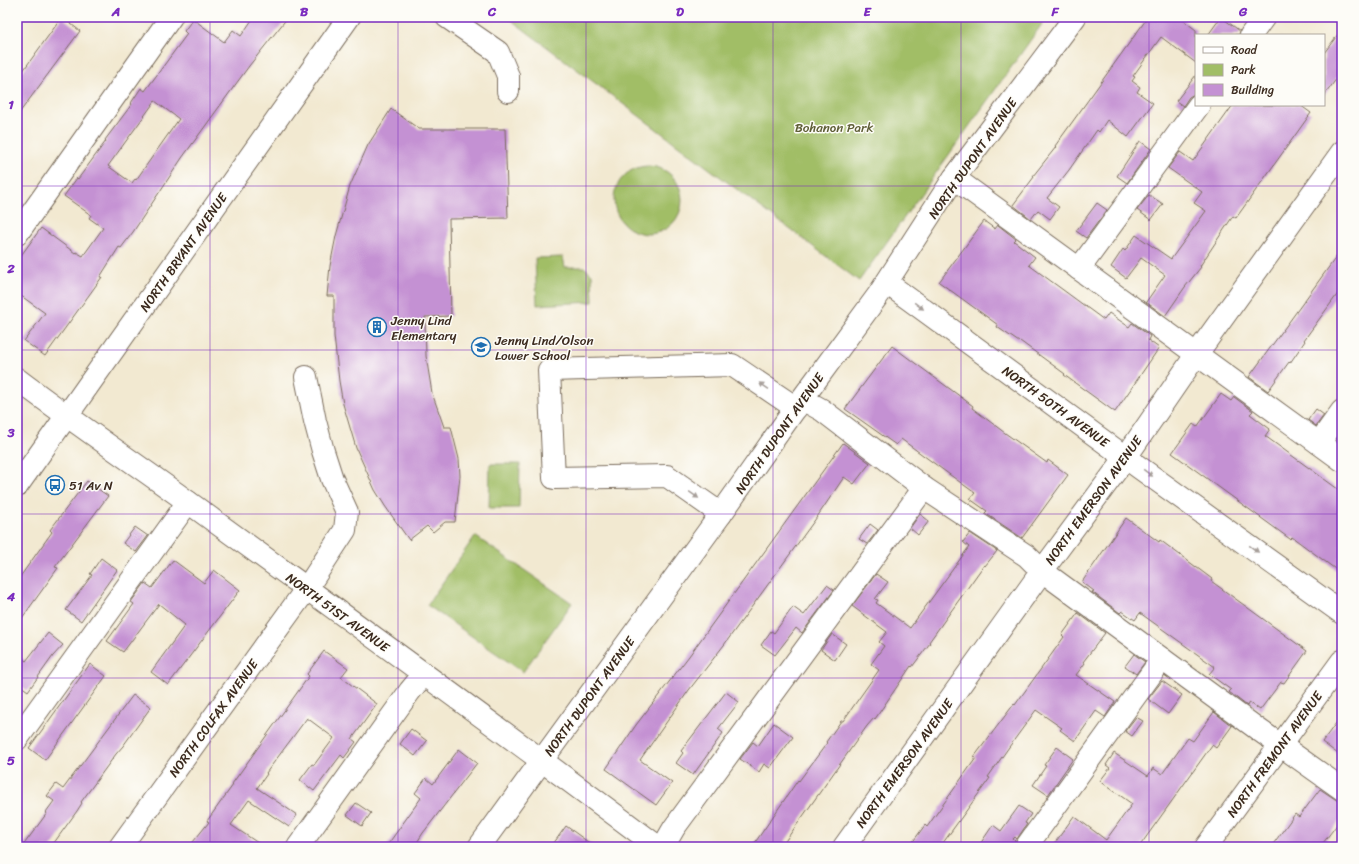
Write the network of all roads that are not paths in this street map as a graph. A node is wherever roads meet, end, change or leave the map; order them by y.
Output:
1 (171, 17) edge
2 (349, 17) edge
3 (447, 17) edge
4 (1075, 17) edge
5 (1264, 17) edge
6 (1252, 34) edge
7 (508, 91) dead end
8 (1198, 106) edge
9 (1342, 152) edge
10 (954, 178) junction
11 (17, 234) edge
12 (1079, 269) junction
13 (887, 283) junction
14 (1196, 355) junction
15 (306, 376) dead end
16 (17, 379) edge
17 (799, 404) junction
18 (1342, 411) edge
19 (67, 416) junction
20 (1319, 443) junction
21 (1126, 457) junction
22 (1342, 460) edge
23 (17, 486) edge
24 (924, 488) junction
25 (188, 502) junction
26 (721, 514) junction
27 (1042, 571) junction
28 (307, 588) junction
29 (1342, 613) edge
30 (1162, 659) junction
31 (1342, 661) edge
32 (424, 674) junction
33 (17, 739) edge
34 (1280, 745) junction
35 (542, 760) junction
36 (1342, 789) edge
37 (120, 847) edge
38 (298, 847) edge
39 (479, 847) edge
40 (658, 847) edge
41 (663, 847) edge
42 (844, 847) edge
43 (1026, 847) edge
44 (1206, 847) edge

1 - 11 street
2 - 19 street, NORTH BRYANT AVENUE
3 - 7 street
4 - 10 street, NORTH DUPONT AVENUE
5 - 6 street
8 - 12 street
9 - 14 street, NORTH EMERSON AVENUE
10 - 12 street
10 - 13 street, NORTH DUPONT AVENUE
12 - 14 street
13 - 17 street, NORTH DUPONT AVENUE
13 -> 21 street, NORTH 50TH AVENUE
14 - 20 street
14 - 21 street, NORTH EMERSON AVENUE
15 - 28 street, NORTH COLFAX AVENUE
16 - 19 street, NORTH 51ST AVENUE
17 - 24 street
17 - 26 street, NORTH DUPONT AVENUE
17 -> 26 street
18 - 20 street
19 - 23 street, NORTH BRYANT AVENUE
19 - 25 street, NORTH 51ST AVENUE
20 - 22 street
21 - 27 street, NORTH EMERSON AVENUE
21 -> 29 street, NORTH 50TH AVENUE
24 - 27 street
24 - 41 street
25 - 28 street, NORTH 51ST AVENUE
25 - 33 street
26 - 35 street, NORTH DUPONT AVENUE
27 - 30 street
27 - 42 street, NORTH EMERSON AVENUE
28 - 32 street, NORTH 51ST AVENUE
28 - 37 street, NORTH COLFAX AVENUE
30 - 34 street
30 - 43 street
31 - 34 street, NORTH FREMONT AVENUE
32 - 35 street, NORTH 51ST AVENUE
32 - 38 street
34 - 36 street
34 - 44 street, NORTH FREMONT AVENUE
35 - 39 street, NORTH DUPONT AVENUE
35 - 40 street, NORTH 51ST AVENUE

